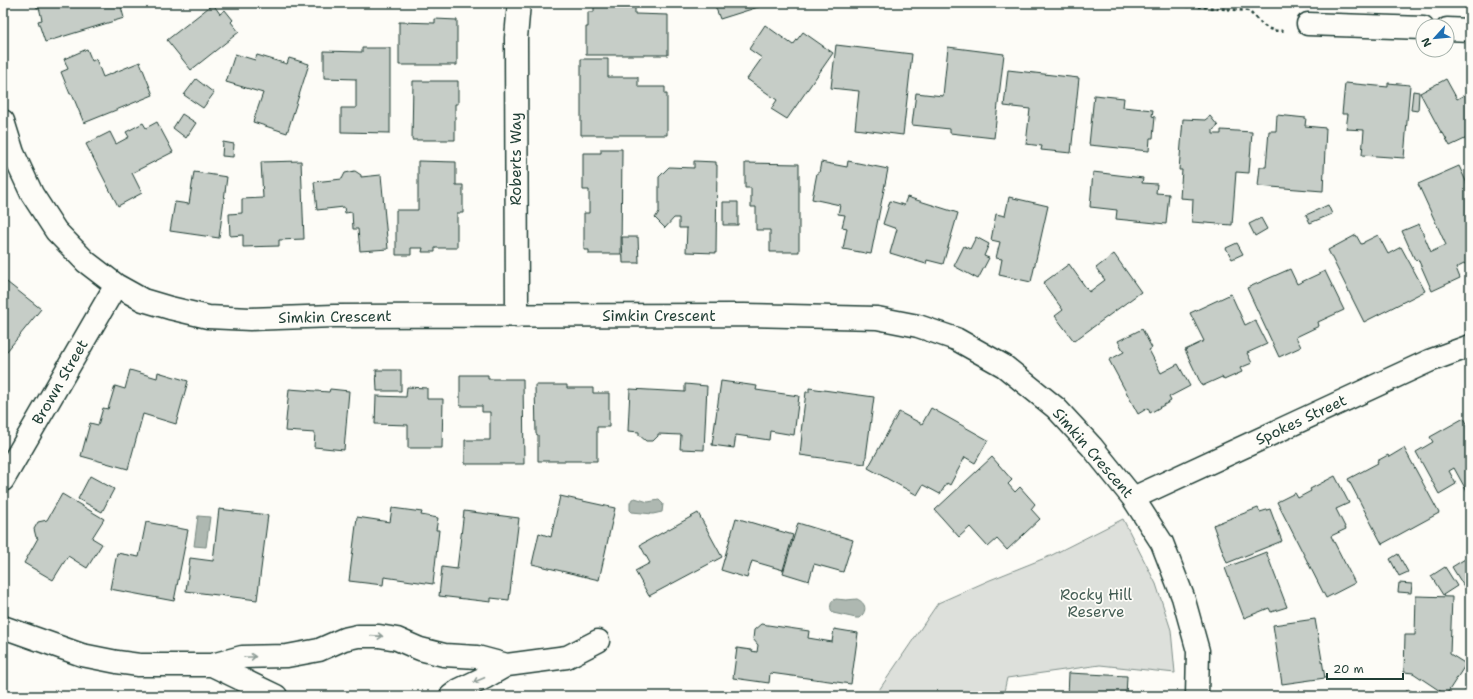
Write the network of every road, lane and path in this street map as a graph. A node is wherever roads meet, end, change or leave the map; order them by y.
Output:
1 (519, 3) edge
2 (1150, 3) edge
3 (1308, 24) joint
4 (1415, 28) edge
5 (1455, 29) edge
6 (1470, 30) edge
7 (3, 121) edge
8 (116, 285) junction
9 (517, 316) junction
10 (1470, 346) edge
11 (3, 480) edge
12 (1133, 498) junction
13 (3, 627) edge
14 (598, 641) dead end
15 (212, 665) junction
16 (507, 665) junction
17 (276, 696) edge
18 (451, 696) edge
19 (1197, 696) edge

1 - 9 street, Roberts Way
2 - 3 path
3 - 4 street
5 - 6 street
7 - 8 street, Simkin Crescent
8 - 9 street, Simkin Crescent
8 - 11 street, Brown Street
9 - 12 street, Simkin Crescent
10 - 12 street, Spokes Street
12 - 19 street, Simkin Crescent
13 - 15 street
14 - 16 street
15 -> 16 street
15 - 17 street
16 -> 18 street

